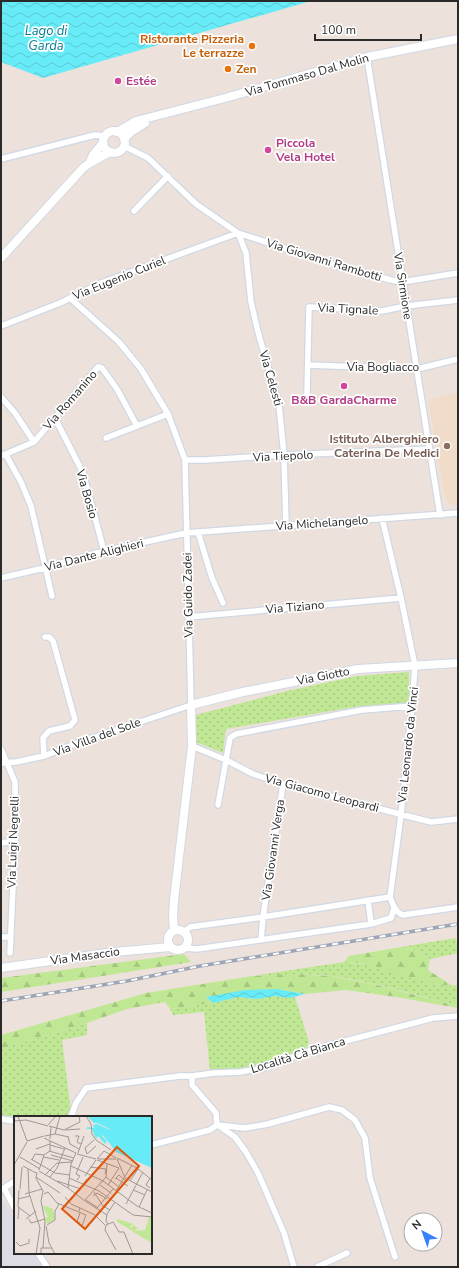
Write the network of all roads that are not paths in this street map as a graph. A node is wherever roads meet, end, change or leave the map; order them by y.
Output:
1 (458, 39) edge
2 (367, 57) junction
3 (156, 117) junction
4 (117, 132) junction
5 (104, 140) junction
6 (124, 143) junction
7 (110, 152) junction
8 (1, 159) edge
9 (90, 162) junction
10 (168, 176) junction
11 (134, 211) dead end
12 (238, 233) junction
13 (1, 258) edge
14 (458, 273) edge
15 (402, 282) junction
16 (70, 298) junction
17 (458, 300) edge
18 (406, 306) junction
19 (1, 326) edge
20 (458, 359) edge
21 (308, 365) junction
22 (417, 369) junction
23 (307, 394) dead end
24 (1, 397) edge
25 (168, 414) junction
26 (55, 418) junction
27 (138, 426) junction
28 (106, 438) dead end
29 (34, 442) junction
30 (429, 449) junction
31 (4, 455) edge
32 (284, 455) junction
33 (185, 460) junction
34 (458, 513) edge
35 (440, 515) junction
36 (382, 518) junction
37 (286, 526) junction
38 (198, 532) junction
39 (186, 533) junction
40 (104, 551) junction
41 (44, 568) junction
42 (1, 578) edge
43 (52, 596) dead end
44 (401, 598) junction
45 (223, 603) dead end
46 (188, 617) junction
47 (44, 637) dead end
48 (458, 663) edge
49 (415, 666) junction
50 (191, 705) junction
51 (412, 706) junction
52 (192, 746) junction
53 (1, 749) edge
54 (44, 756) junction
55 (226, 760) junction
56 (4, 763) edge
57 (283, 784) junction
58 (218, 805) dead end
59 (401, 814) junction
60 (458, 819) edge
61 (15, 841) junction
62 (1, 843) edge
63 (390, 897) junction
64 (368, 900) junction
65 (458, 907) edge
66 (394, 908) junction
67 (263, 917) junction
68 (371, 924) junction
69 (174, 931) junction
70 (184, 932) junction
71 (10, 937) junction
72 (1, 938) edge
73 (261, 940) junction
74 (170, 947) junction
75 (185, 948) junction
76 (10, 953) dead end
77 (1, 968) edge
78 (458, 1016) edge
79 (192, 1076) junction
80 (71, 1116) edge
81 (1, 1119) edge
82 (14, 1121) edge
83 (217, 1125) junction
84 (152, 1145) edge
85 (14, 1182) edge
86 (3, 1189) edge
87 (14, 1207) edge
88 (347, 1253) dead end
89 (39, 1254) edge
90 (395, 1257) dead end
91 (47, 1267) edge
92 (294, 1267) edge
93 (317, 1267) edge

1 - 2 street, Via Tommaso Dal Molin
2 - 3 street, Via Tommaso Dal Molin
2 - 15 street, Via Sirmione
3 - 4 street, Via Tommaso Dal Molin
3 - 6 street, Via Tommaso Dal Molin
4 - 5 street
4 - 6 street
5 - 7 street
5 - 8 street
5 - 9 street
6 - 7 street
6 - 10 street, Via Giovanni Rambotti
7 - 9 street
9 - 13 street
10 - 11 street
10 - 12 street, Via Giovanni Rambotti
12 - 15 street, Via Giovanni Rambotti
12 - 16 street, Via Eugenio Curiel
12 - 32 street, Via Celesti
14 - 15 street, Via Giovanni Rambotti
15 - 18 street, Via Sirmione
16 - 19 street, Via Eugenio Curiel
16 - 25 street, Via Guido Zadei
17 - 18 street, Via Tignale
18 - 21 street, Via Tignale
18 - 22 street, Via Sirmione
20 - 22 street, Via Bogliacco
21 - 22 street, Via Bogliacco
21 - 23 street
22 - 30 street, Via Sirmione
24 - 29 street
25 - 27 street
25 - 33 street, Via Guido Zadei
26 - 27 street, Via Romanino
26 - 29 street, Via Romanino
26 - 40 street, Via Bosio
27 - 28 street
29 - 31 street, Via Romanino
30 - 32 street, Via Tiepolo
30 - 35 street, Via Sirmione
31 - 41 street
32 - 33 street, Via Tiepolo
32 - 37 street, Via Celesti
33 - 39 street, Via Guido Zadei
34 - 35 street, Via Michelangelo
35 - 36 street, Via Michelangelo
36 - 37 street, Via Michelangelo
36 - 44 street, Via Leonardo da Vinci
37 - 38 street, Via Michelangelo
38 - 39 street, Via Michelangelo
38 - 45 street
39 - 40 street, Via Dante Alighieri
39 - 46 street, Via Guido Zadei
40 - 41 street, Via Dante Alighieri
41 - 42 street, Via Dante Alighieri
41 - 43 street
44 - 46 street, Via Tiziano
44 - 49 street, Via Leonardo da Vinci
46 - 50 street, Via Guido Zadei
47 - 54 street, Via Villa del Sole
48 - 49 street, Via Giotto
49 - 50 street, Via Giotto
49 - 51 street, Via Leonardo da Vinci
50 - 52 street, Via Guido Zadei
50 - 54 street, Via Villa del Sole
51 - 55 street
51 - 59 street, Via Leonardo da Vinci
52 - 55 street, Via Giacomo Leopardi
52 - 69 street, Via Guido Zadei
53 - 56 street, Via Luigi Negrelli
54 - 56 street, Via Villa del Sole
55 - 57 street, Via Giacomo Leopardi
55 - 58 street
56 - 61 street, Via Luigi Negrelli
57 - 59 street, Via Giacomo Leopardi
57 - 67 street, Via Giovanni Verga
59 - 60 street, Via Giacomo Leopardi
59 - 63 street, Via Leonardo da Vinci
61 - 62 street
61 - 71 street, Via Luigi Negrelli
63 - 64 street
63 - 66 street, Via Leonardo da Vinci
64 - 67 street
64 - 68 street
65 - 66 street
66 - 68 street
67 - 70 street
67 - 73 street
68 - 73 street
69 - 70 street
69 - 74 street
70 - 75 street
71 - 72 street
71 - 76 street, Via Luigi Negrelli
73 - 75 street
74 - 75 street
74 - 77 street, Via Masaccio
78 - 79 street, Località Cà Bianca
79 - 80 street, Località Cà Bianca
79 - 83 street
81 - 82 street
83 - 84 street
83 - 90 street
83 - 92 street
85 - 86 street
86 - 87 street
88 - 93 street
89 - 91 street

